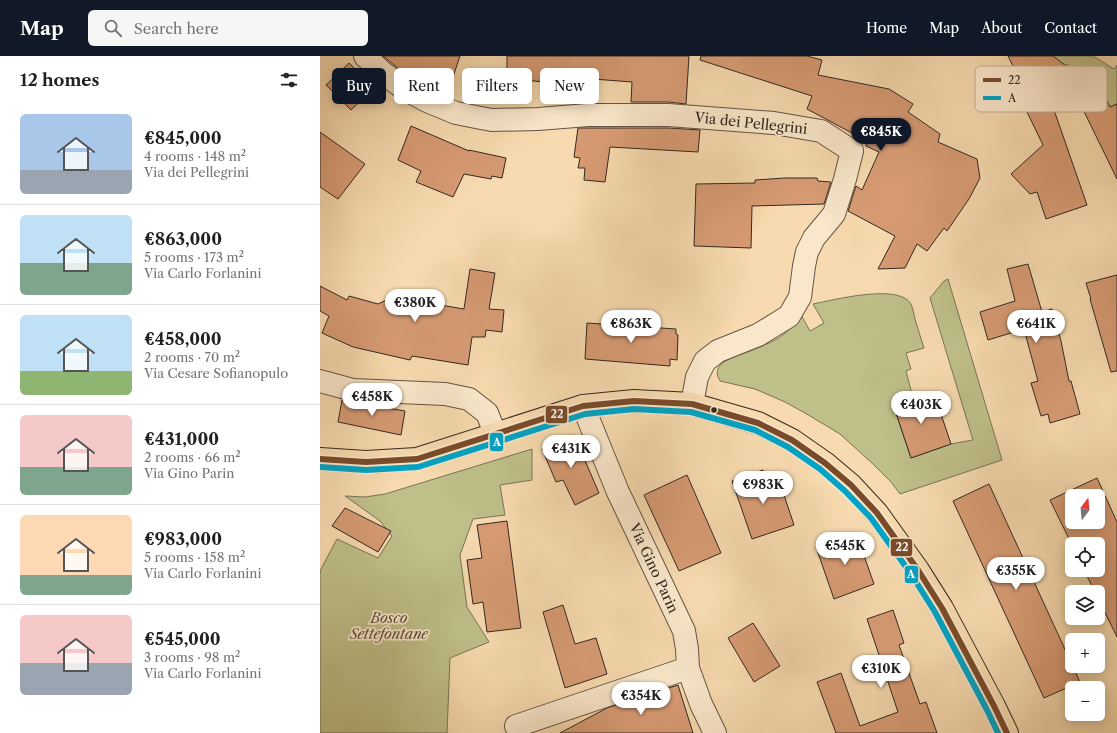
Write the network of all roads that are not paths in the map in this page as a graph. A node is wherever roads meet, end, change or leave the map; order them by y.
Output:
1 (365, 56) edge
2 (320, 381) edge
3 (692, 404) junction
4 (583, 406) junction
5 (496, 433) junction
6 (320, 459) edge
7 (688, 668) junction
8 (516, 726) dead end
9 (715, 733) edge
10 (1007, 733) edge

1 - 3 street, Via dei Pellegrini
2 - 5 street
3 - 4 main road
3 - 10 main road
4 - 5 main road
4 - 7 street, Via Gino Parin
5 - 6 main road
7 - 8 street
7 - 9 street, Via Gino Parin

